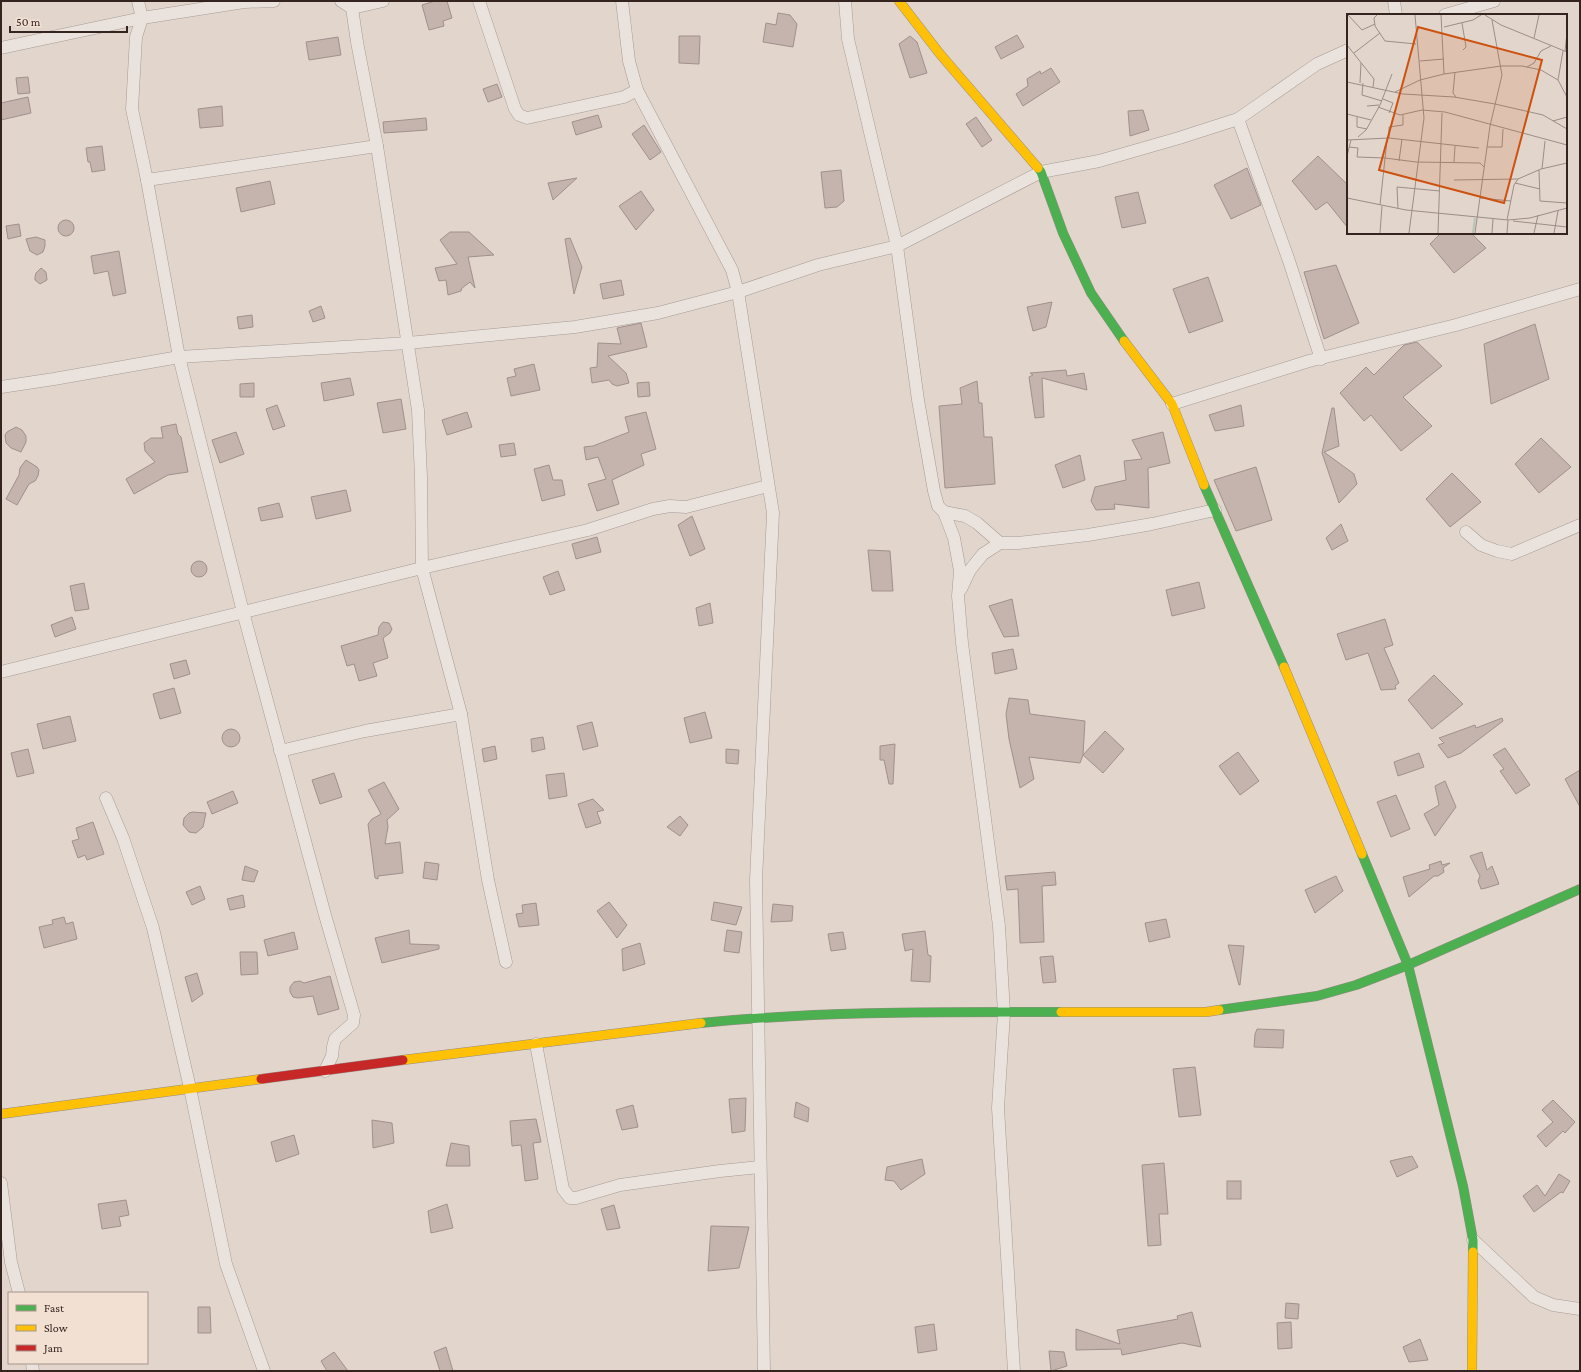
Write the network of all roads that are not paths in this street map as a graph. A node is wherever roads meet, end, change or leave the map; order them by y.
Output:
1 (138, 1) edge
2 (274, 1) edge
3 (341, 1) edge
4 (383, 1) edge
5 (479, 1) edge
6 (622, 1) edge
7 (845, 1) edge
8 (900, 1) edge
9 (1394, 1) edge
10 (1494, 1) edge
11 (352, 8) junction
12 (1396, 14) edge
13 (1448, 14) edge
14 (142, 18) junction
15 (1, 48) edge
16 (1347, 50) edge
17 (637, 90) junction
18 (1238, 119) junction
19 (377, 146) junction
20 (1041, 172) junction
21 (147, 180) junction
22 (897, 246) junction
23 (1580, 289) edge
24 (738, 292) junction
25 (408, 343) junction
26 (179, 358) junction
27 (1321, 358) junction
28 (1, 387) edge
29 (1172, 404) junction
30 (768, 486) junction
31 (1216, 510) junction
32 (944, 512) junction
33 (1580, 525) edge
34 (1466, 532) dead end
35 (1000, 544) junction
36 (422, 568) junction
37 (958, 596) junction
38 (243, 612) junction
39 (1, 672) edge
40 (461, 714) junction
41 (280, 751) junction
42 (106, 798) dead end
43 (1580, 889) edge
44 (506, 962) dead end
45 (1408, 965) junction
46 (1004, 1013) junction
47 (759, 1017) junction
48 (536, 1044) junction
49 (325, 1071) junction
50 (190, 1088) junction
51 (1, 1114) edge
52 (760, 1166) junction
53 (1, 1183) edge
54 (1473, 1240) junction
55 (19, 1292) edge
56 (1580, 1309) edge
57 (264, 1371) edge
58 (764, 1371) edge
59 (1014, 1371) edge
60 (1472, 1371) edge

1 - 14 street
2 - 14 street
3 - 11 street
4 - 11 street
5 - 17 street
6 - 17 street
7 - 22 street
8 - 20 street
9 - 12 street
10 - 13 street
11 - 19 street
14 - 15 street
14 - 21 street
16 - 18 street
17 - 24 street
18 - 20 street
18 - 27 street
19 - 21 street
19 - 25 street
20 - 22 street
20 - 29 street
21 - 26 street
22 - 24 street
22 - 32 street
23 - 27 street
24 - 25 street
24 - 30 street
25 - 26 street
25 - 36 street
26 - 28 street
26 - 38 street
27 - 29 street
29 - 31 street
30 - 36 street
30 - 47 street
31 - 35 street
31 - 45 street
32 - 35 street
32 - 37 street
33 - 34 street
35 - 37 street
36 - 38 street
36 - 40 street
37 - 46 street
38 - 39 street
38 - 41 street
40 - 41 street
40 - 44 street
41 - 49 street
42 - 50 street
43 - 45 street
45 - 46 street
45 - 54 street
46 - 47 street
46 - 59 street
47 - 48 street
47 - 52 street
48 - 49 street
48 - 52 street
49 - 50 street
50 - 51 street
50 - 57 street
52 - 58 street
53 - 55 street
54 - 56 street
54 - 60 street

